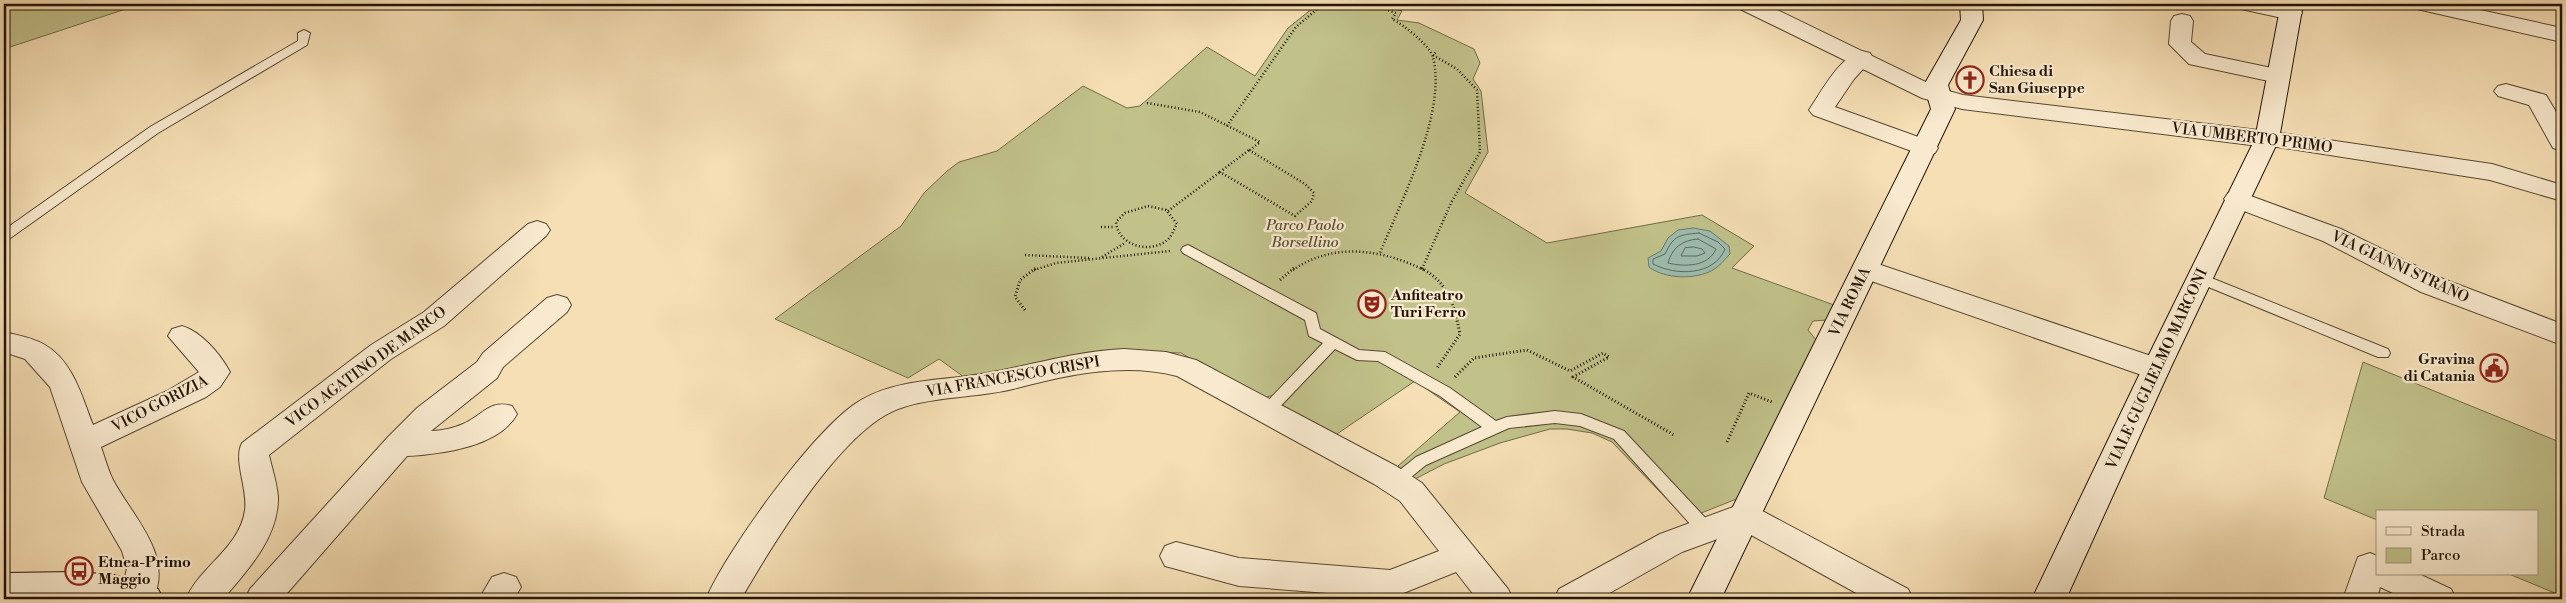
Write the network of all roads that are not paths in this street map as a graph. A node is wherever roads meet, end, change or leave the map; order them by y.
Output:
1 (1749, 4) edge
2 (1971, 4) edge
3 (2249, 4) edge
4 (2425, 4) edge
5 (2292, 8) edge
6 (2182, 22) dead end
7 (304, 33) dead end
8 (2562, 35) edge
9 (1862, 58) junction
10 (2278, 76) junction
11 (2506, 91) dead end
12 (1940, 96) junction
13 (2267, 139) junction
14 (2562, 143) edge
15 (1926, 148) junction
16 (2562, 193) edge
17 (2237, 199) junction
18 (537, 230) dead end
19 (4, 236) edge
20 (1188, 250) road end
21 (1866, 269) junction
22 (2199, 278) junction
23 (557, 305) dead end
24 (2562, 335) edge
25 (182, 336) dead end
26 (4, 342) edge
27 (1334, 342) junction
28 (2383, 353) dead end
29 (2156, 369) junction
30 (1267, 411) junction
31 (502, 414) dead end
32 (1494, 428) junction
33 (84, 442) junction
34 (399, 445) junction
35 (1395, 482) junction
36 (1744, 516) junction
37 (1717, 540) junction
38 (1176, 556) dead end
39 (1461, 556) junction
40 (2376, 570) edge
41 (2389, 576) edge
42 (4, 586) edge
43 (142, 597) edge
44 (204, 599) edge
45 (262, 599) edge
46 (723, 599) edge
47 (1496, 599) edge
48 (1571, 599) edge
49 (1704, 599) edge
50 (1896, 599) edge
51 (2049, 599) edge
52 (2360, 599) edge
53 (2439, 599) edge

1 - 9 street, VIA UMBERTO PRIMO
2 - 12 street, VIA ROMA
3 - 5 street
4 - 8 street
5 - 10 street, VIALE GUGLIELMO MARCONI
6 - 10 street
7 - 19 lane
9 - 12 street, VIA UMBERTO PRIMO
9 - 15 street
10 - 13 street, VIALE GUGLIELMO MARCONI
11 - 14 street
12 - 13 street, VIA UMBERTO PRIMO
12 - 15 street, VIA ROMA
13 - 16 street, VIA UMBERTO PRIMO
13 - 17 street, VIALE GUGLIELMO MARCONI
15 - 21 street, VIA ROMA
17 - 22 street, VIALE GUGLIELMO MARCONI
17 - 24 street, VIA GIANNI STRANO
18 - 44 street, VICO AGATINO DE MARCO
20 - 27 lane
21 - 29 street
21 - 36 street, VIA ROMA
22 - 28 lane
22 - 29 street, VIALE GUGLIELMO MARCONI
23 - 34 street
25 - 33 street, VICO GORIZIA
26 - 33 street
27 - 30 lane
27 - 32 lane
29 - 51 street, VIALE GUGLIELMO MARCONI
30 - 35 street, VIA FRANCESCO CRISPI
30 - 46 street, VIA FRANCESCO CRISPI
31 - 34 street
32 - 35 lane
32 - 37 lane
33 - 43 street
34 - 45 street
35 - 39 street, VIA FRANCESCO CRISPI
36 - 37 street
36 - 50 street
37 - 48 street
37 - 49 street
38 - 39 street
39 - 47 street, VIA FRANCESCO CRISPI
40 - 52 street
41 - 53 street
42 - 43 street

